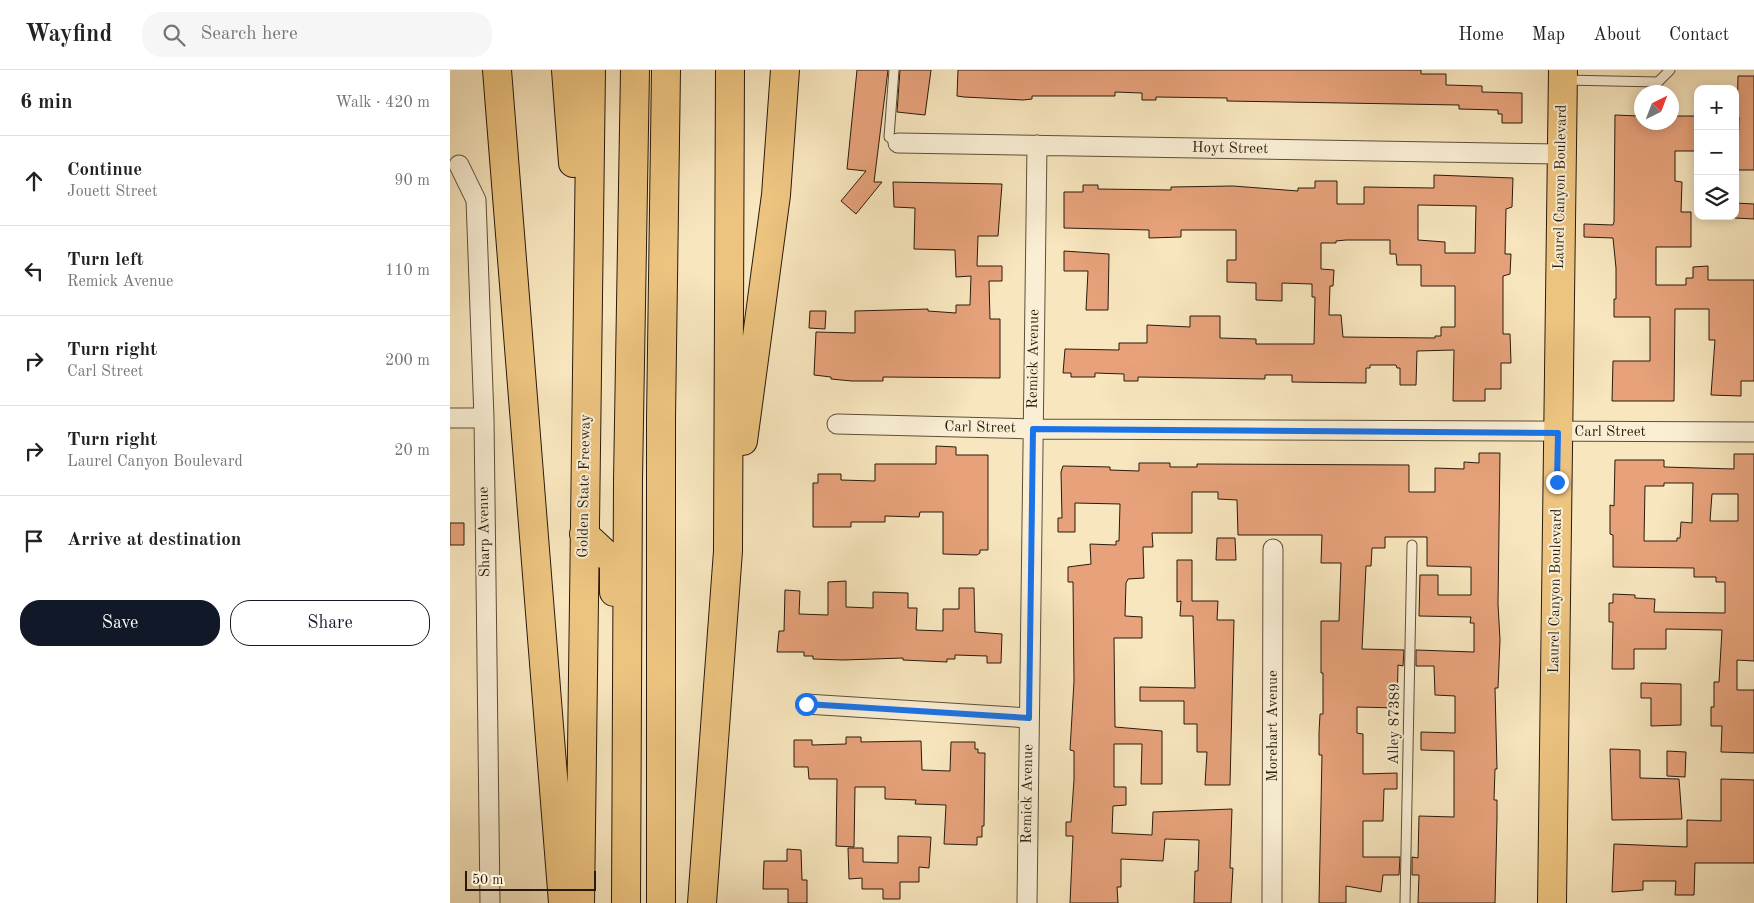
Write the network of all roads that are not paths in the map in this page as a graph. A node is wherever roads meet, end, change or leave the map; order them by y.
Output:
1 (497, 70) edge
2 (566, 70) edge
3 (591, 70) edge
4 (635, 70) edge
5 (666, 70) edge
6 (730, 70) edge
7 (785, 70) edge
8 (894, 70) edge
9 (1670, 70) edge
10 (1563, 75) edge
11 (898, 143) joint
12 (1037, 145) junction
13 (1561, 154) junction
14 (459, 165) dead end
15 (586, 342) junction
16 (450, 418) edge
17 (484, 418) junction
18 (837, 424) dead end
19 (1033, 429) junction
20 (1754, 432) edge
21 (1558, 433) junction
22 (584, 534) junction
23 (1412, 545) dead end
24 (1273, 549) dead end
25 (728, 551) junction
26 (806, 704) dead end
27 (1029, 718) junction
28 (490, 903) edge
29 (563, 903) edge
30 (580, 903) edge
31 (612, 903) edge
32 (626, 903) edge
33 (661, 903) edge
34 (702, 903) edge
35 (1027, 903) edge
36 (1272, 903) edge
37 (1405, 903) edge
38 (1552, 903) edge

1 - 29 main road
2 - 15 main road
3 - 15 main road, Golden State Freeway
4 - 32 main road
5 - 33 main road
6 - 25 main road
7 - 25 main road
8 - 11 lane
9 - 10 lane
10 - 13 main road, Laurel Canyon Boulevard
11 - 12 street, Hoyt Street
12 - 13 street, Hoyt Street
12 - 19 street, Remick Avenue
13 - 21 main road, Laurel Canyon Boulevard
14 - 17 street, Sharp Avenue
15 - 22 main road, Golden State Freeway
16 - 17 street
17 - 28 street, Sharp Avenue
18 - 19 street, Carl Street
19 - 21 street, Carl Street
19 - 27 street, Remick Avenue
20 - 21 street, Carl Street
21 - 38 main road, Laurel Canyon Boulevard
22 - 30 main road, Golden State Freeway
22 - 31 main road
23 - 37 lane, Alley 87389
24 - 36 street, Morehart Avenue
25 - 34 main road
26 - 27 street
27 - 35 street, Remick Avenue

